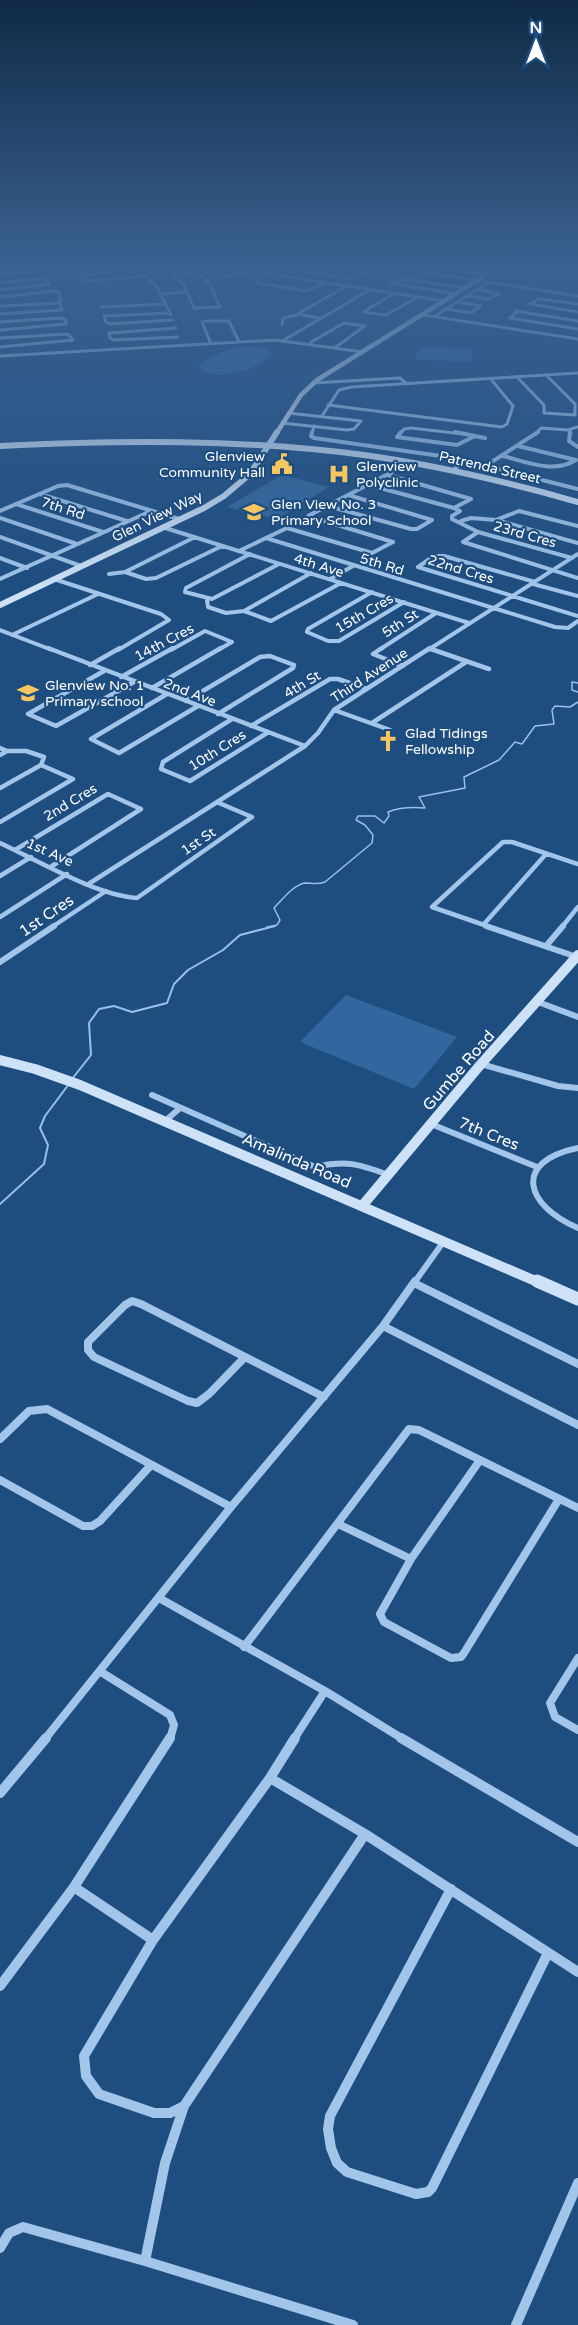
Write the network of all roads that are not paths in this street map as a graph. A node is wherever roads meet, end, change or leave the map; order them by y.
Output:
1 (328, 374) edge
2 (568, 374) edge
3 (545, 375) junction
4 (517, 376) junction
5 (489, 378) junction
6 (313, 383) junction
7 (406, 383) junction
8 (328, 405) junction
9 (288, 413) junction
10 (322, 416) junction
11 (282, 423) junction
12 (314, 426) junction
13 (577, 428) edge
14 (568, 430) junction
15 (475, 436) junction
16 (484, 438) dead end
17 (424, 441) junction
18 (268, 445) junction
19 (365, 445) junction
20 (0, 446) edge
21 (518, 446) junction
22 (578, 447) edge
23 (413, 451) junction
24 (358, 454) junction
25 (503, 456) junction
26 (465, 461) junction
27 (411, 462) junction
28 (487, 465) junction
29 (453, 470) junction
30 (388, 475) junction
31 (368, 485) junction
32 (578, 489) edge
33 (40, 494) junction
34 (348, 495) junction
35 (578, 502) edge
36 (16, 504) junction
37 (328, 506) junction
38 (454, 508) junction
39 (0, 511) edge
40 (151, 511) junction
41 (0, 518) edge
42 (179, 519) junction
43 (496, 520) junction
44 (128, 521) junction
45 (460, 521) junction
46 (578, 526) edge
47 (162, 527) junction
48 (104, 532) junction
49 (478, 532) junction
50 (0, 537) edge
51 (195, 537) junction
52 (266, 538) junction
53 (578, 543) edge
54 (78, 544) junction
55 (222, 546) junction
56 (239, 551) junction
57 (250, 554) junction
58 (578, 554) edge
59 (54, 555) junction
60 (0, 558) edge
61 (572, 558) junction
62 (279, 564) junction
63 (81, 566) junction
64 (353, 566) junction
65 (27, 568) junction
66 (554, 571) junction
67 (125, 572) junction
68 (311, 573) junction
69 (109, 574) dead end
70 (578, 578) edge
71 (0, 579) edge
72 (54, 579) junction
73 (330, 579) junction
74 (341, 583) junction
75 (534, 583) junction
76 (372, 592) junction
77 (99, 593) junction
78 (514, 596) junction
79 (578, 596) edge
80 (207, 600) junction
81 (404, 602) junction
82 (0, 605) edge
83 (492, 609) junction
84 (244, 611) junction
85 (436, 612) junction
86 (578, 618) edge
87 (469, 623) junction
88 (0, 630) edge
89 (12, 635) junction
90 (430, 649) junction
91 (466, 662) junction
92 (90, 665) junction
93 (403, 666) junction
94 (489, 669) dead end
95 (104, 671) junction
96 (121, 677) junction
97 (134, 682) junction
98 (152, 688) junction
99 (367, 689) junction
100 (167, 694) junction
101 (186, 701) junction
102 (198, 706) junction
103 (334, 710) junction
104 (218, 714) junction
105 (232, 719) junction
106 (372, 723) junction
107 (251, 726) junction
108 (390, 730) dead end
109 (267, 733) junction
110 (305, 746) junction
111 (0, 748) edge
112 (7, 751) junction
113 (0, 755) edge
114 (41, 765) junction
115 (0, 788) edge
116 (219, 803) junction
117 (0, 822) edge
118 (0, 843) edge
119 (15, 850) junction
120 (546, 854) junction
121 (31, 857) junction
122 (578, 864) edge
123 (52, 866) junction
124 (67, 874) junction
125 (0, 876) edge
126 (90, 883) junction
127 (106, 891) junction
128 (125, 898) joint
129 (578, 907) edge
130 (0, 917) edge
131 (484, 924) junction
132 (546, 945) junction
133 (578, 956) edge
134 (0, 962) edge
135 (538, 1002) junction
136 (578, 1017) edge
137 (0, 1060) edge
138 (481, 1064) junction
139 (578, 1088) edge
140 (153, 1095) dead end
141 (180, 1108) junction
142 (164, 1122) junction
143 (431, 1124) junction
144 (578, 1148) edge
145 (537, 1167) junction
146 (388, 1175) junction
147 (362, 1206) junction
148 (578, 1228) edge
149 (445, 1241) junction
150 (414, 1282) junction
151 (578, 1299) edge
152 (383, 1326) junction
153 (245, 1357) junction
154 (578, 1364) edge
155 (324, 1397) junction
156 (578, 1425) edge
157 (0, 1439) edge
158 (480, 1460) junction
159 (151, 1465) junction
160 (0, 1480) edge
161 (559, 1499) junction
162 (231, 1507) junction
163 (578, 1508) edge
164 (338, 1524) junction
165 (411, 1559) junction
166 (159, 1598) junction
167 (244, 1647) junction
168 (578, 1658) edge
169 (101, 1672) junction
170 (325, 1691) junction
171 (578, 1730) edge
172 (270, 1778) junction
173 (0, 1793) edge
174 (364, 1834) junction
175 (578, 1842) edge
176 (74, 1887) junction
177 (451, 1889) junction
178 (153, 1940) junction
179 (548, 1953) junction
180 (578, 1972) edge
181 (0, 1986) edge
182 (184, 2106) junction
183 (577, 2187) edge
184 (0, 2248) edge
185 (145, 2261) junction
186 (353, 2325) edge
187 (516, 2325) edge

1 - 6 street, Glen View Way
2 - 3 street
3 - 4 street
3 - 4 street
4 - 5 street
5 - 7 street
5 - 8 street
6 - 7 street
6 - 9 street, Glen View Way
7 - 8 street
8 - 10 street
9 - 10 street
9 - 11 street, Glen View Way
10 - 12 street
11 - 12 street
11 - 18 street, Glen View Way
12 - 19 street
13 - 14 street
14 - 21 street
14 - 22 street
15 - 16 street
15 - 17 street
15 - 17 street
17 - 23 street
18 - 20 street, Patrenda Street
18 - 24 street, Patrenda Street
18 - 42 street, Glen View Way
19 - 23 street
19 - 24 street
21 - 25 street
21 - 25 street
23 - 26 street
24 - 27 street, Patrenda Street
25 - 28 street
26 - 28 street
26 - 29 street
27 - 29 street, Patrenda Street
27 - 30 street
28 - 32 street
29 - 35 street, Patrenda Street
30 - 31 street
30 - 38 street
31 - 34 street
31 - 38 street
33 - 36 street
33 - 40 street
33 - 44 street
34 - 37 street
34 - 37 street
36 - 39 street
36 - 48 street, 7th Rd
37 - 52 street
38 - 45 street
40 - 42 street
40 - 44 street
41 - 54 street
42 - 47 street, Glen View Way
43 - 45 street
43 - 46 street
43 - 53 street
44 - 48 street
45 - 49 street
47 - 51 street, 4th Ave
47 - 63 street, Glen View Way
48 - 54 street
49 - 61 street, 23rd Cres
49 - 66 street, 23rd Cres
50 - 59 street
51 - 55 street, 4th Ave
51 - 67 street
52 - 56 street
52 - 64 street, 5th Rd
54 - 59 street
55 - 56 street, 4th Ave
55 - 67 street
56 - 57 street, 4th Ave
57 - 62 street, 4th Ave
57 - 80 street
58 - 61 street, Third Avenue
59 - 63 street
59 - 65 street
60 - 65 street
61 - 66 street, Third Avenue
62 - 68 street, 4th Ave
62 - 80 street
63 - 72 street, Glen View Way
64 - 73 street
64 - 83 street, 5th Rd
65 - 71 street
66 - 70 street
66 - 75 street, Third Avenue
67 - 69 street
68 - 73 street, 4th Ave
68 - 84 street
72 - 77 street
72 - 82 street, Glen View Way
73 - 74 street, 4th Ave
74 - 76 street, 4th Ave
74 - 84 street
75 - 78 street, Third Avenue
75 - 78 street, 22nd Cres
75 - 79 street
76 - 81 street, 4th Ave
76 - 81 street, 15th Cres
77 - 89 street
77 - 92 street
78 - 83 street, Third Avenue
78 - 86 street
80 - 84 street
81 - 85 street, 4th Ave
83 - 86 street, 5th Rd
83 - 87 street, Third Avenue
85 - 87 street, 4th Ave
85 - 93 street, 5th St
87 - 90 street, Third Avenue
88 - 89 street, 2nd Ave
89 - 92 street, 2nd Ave
90 - 91 street
90 - 93 street, Third Avenue
91 - 94 street
91 - 106 street
92 - 95 street, 2nd Ave
93 - 99 street, Third Avenue
95 - 96 street, 2nd Ave
95 - 97 street
96 - 97 street, 2nd Ave
96 - 98 street, 14th Cres
97 - 98 street, 2nd Ave
98 - 100 street, 2nd Ave
99 - 103 street, Third Avenue
99 - 107 street, 4th St
100 - 101 street, 2nd Ave
100 - 102 street
101 - 102 street, 2nd Ave
101 - 104 street
102 - 104 street, 2nd Ave
103 - 106 street
103 - 110 street, Third Avenue
104 - 105 street, 2nd Ave
105 - 107 street, 2nd Ave
105 - 109 street, 10th Cres
106 - 108 street
107 - 109 street, 2nd Ave
109 - 110 street, 2nd Ave
110 - 116 street, Third Avenue
111 - 112 street
112 - 113 street
112 - 114 street
114 - 115 street
114 - 117 street
116 - 126 street, Third Avenue
116 - 128 street, 1st St
118 - 119 street, 1st Ave
119 - 121 street, 1st Ave
119 - 123 street, 2nd Cres
120 - 122 street
120 - 131 street
120 - 131 street
121 - 123 street, 1st Ave
121 - 125 street
123 - 124 street, 1st Ave
124 - 126 street, 1st Ave
124 - 130 street, 1st Cres
126 - 127 street, 1st Ave
127 - 128 street, 1st Ave
127 - 134 street, 1st Cres
129 - 132 street
131 - 132 street
132 - 133 street
133 - 135 street, Gumbe Road
135 - 136 street
135 - 138 street, Gumbe Road
137 - 142 street, Amalinda Road
138 - 139 street
138 - 143 street, Gumbe Road
140 - 141 street
141 - 142 street
141 - 146 street
142 - 147 street, Amalinda Road
143 - 145 street, 7th Cres
143 - 146 street, Gumbe Road
144 - 145 street
145 - 148 street
146 - 147 street, Gumbe Road
147 - 149 street, Amalinda Road
149 - 150 street
149 - 151 street, Amalinda Road
150 - 152 street
150 - 154 street
152 - 155 street
152 - 156 street
153 - 153 street
153 - 155 street
155 - 162 street
157 - 159 street
158 - 161 street
158 - 164 street
158 - 165 street
159 - 160 street
159 - 162 street
161 - 163 street
161 - 165 street
162 - 166 street
164 - 165 street
164 - 167 street
166 - 167 street
166 - 169 street
167 - 170 street
168 - 171 street
169 - 173 street
169 - 176 street
170 - 172 street
170 - 175 street
172 - 174 street
172 - 178 street
174 - 177 street
174 - 182 street
176 - 178 street
176 - 181 street
177 - 179 street
177 - 179 street
178 - 182 street
179 - 180 street
182 - 185 street
183 - 187 street
184 - 185 street
185 - 186 street

